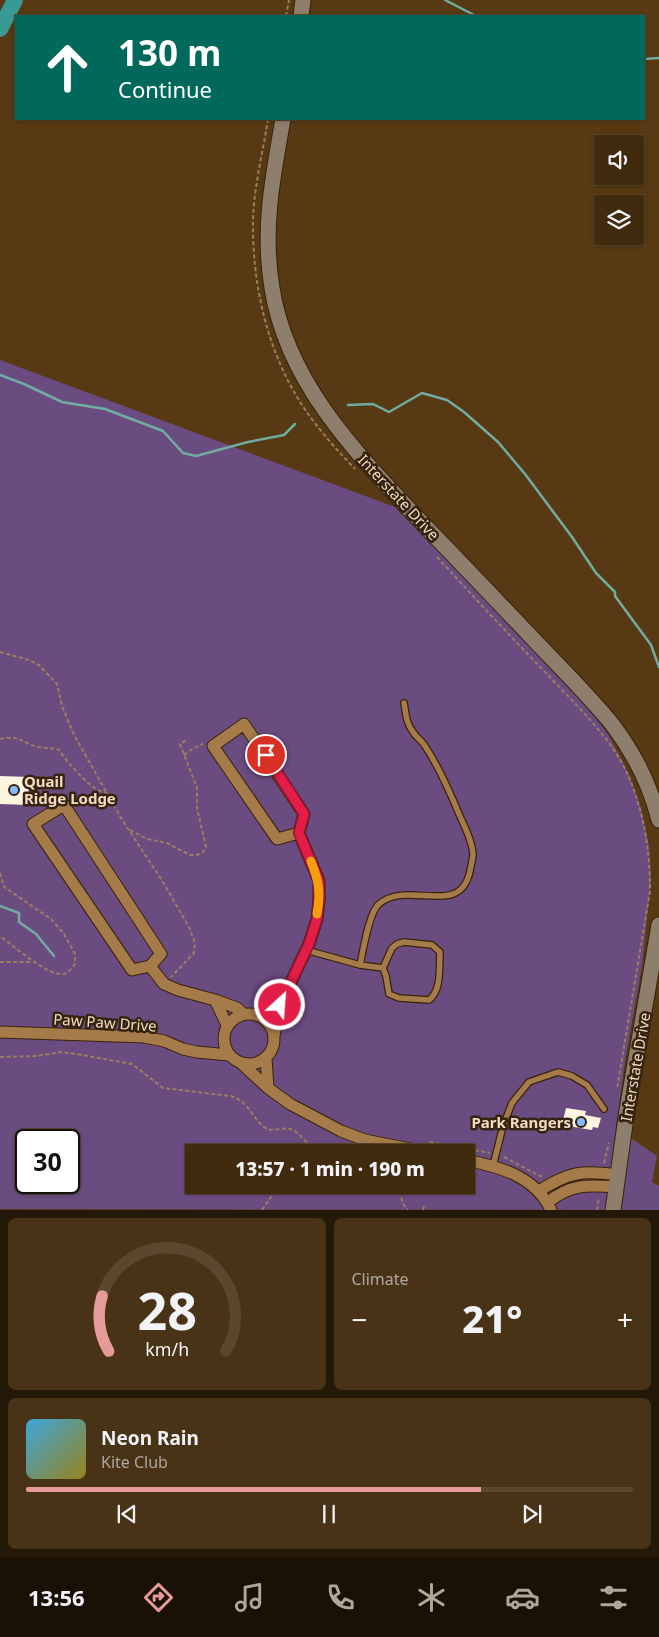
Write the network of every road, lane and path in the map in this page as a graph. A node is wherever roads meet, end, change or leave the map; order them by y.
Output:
1 (289, 0) edge
2 (304, 0) edge
3 (286, 15) edge
4 (301, 15) edge
5 (268, 120) edge
6 (283, 120) edge
7 (360, 475) dead end
8 (436, 557) dead end
9 (0, 652) edge
10 (404, 703) dead end
11 (0, 739) edge
12 (188, 739) dead end
13 (213, 746) junction
14 (184, 755) junction
15 (107, 793) junction
16 (659, 820) edge
17 (128, 829) junction
18 (299, 833) junction
19 (0, 873) edge
20 (659, 925) edge
21 (0, 936) edge
22 (306, 950) junction
23 (0, 962) edge
24 (33, 962) junction
25 (360, 964) junction
26 (150, 966) junction
27 (383, 968) junction
28 (164, 984) junction
29 (216, 1000) junction
30 (280, 1005) junction
31 (243, 1014) junction
32 (259, 1015) junction
33 (227, 1025) junction
34 (0, 1032) edge
35 (274, 1036) junction
36 (223, 1039) junction
37 (207, 1052) junction
38 (229, 1055) junction
39 (0, 1057) edge
40 (266, 1058) junction
41 (242, 1064) junction
42 (268, 1088) junction
43 (617, 1089) dead end
44 (604, 1109) dead end
45 (610, 1138) dead end
46 (309, 1144) edge
47 (401, 1144) edge
48 (475, 1156) edge
49 (475, 1160) edge
50 (494, 1160) junction
51 (598, 1164) dead end
52 (548, 1176) dead end
53 (611, 1183) junction
54 (273, 1194) edge
55 (400, 1194) edge
56 (545, 1200) edge
57 (424, 1206) dead end
58 (262, 1210) edge
59 (408, 1210) edge
60 (423, 1210) edge
61 (597, 1210) edge
62 (613, 1210) edge

1 - 3 path
2 - 4 main road
5 - 7 path
6 - 16 main road, Interstate Drive
8 - 43 path
9 - 15 path
10 - 25 lane
11 - 15 path
12 - 14 path
13 - 14 path
13 - 18 street
13 - 18 street
14 - 17 path
15 - 17 path
17 - 28 path
18 - 22 street
19 - 24 path
20 - 53 main road, Interstate Drive
21 - 24 path
22 - 25 lane
22 - 30 street
23 - 24 path
25 - 27 lane
26 - 26 street
26 - 28 street
27 - 27 lane
28 - 29 street
29 - 31 street
29 - 33 street
30 - 32 street
30 - 35 street
31 - 32 street
31 - 33 street
32 - 35 street
33 - 36 street
34 - 37 street, Paw Paw Drive
35 - 40 street
36 - 37 street
36 - 38 street
37 - 38 street, Paw Paw Drive
38 - 41 street
39 - 46 path
40 - 41 street
40 - 42 street
41 - 42 street
42 - 47 street
44 - 50 lane
45 - 51 path
48 - 50 path
49 - 50 street
50 - 52 path
50 - 56 street
53 - 56 street
53 - 56 street
53 - 61 path
53 - 62 main road, Interstate Drive
54 - 58 path
55 - 59 path
57 - 60 path

